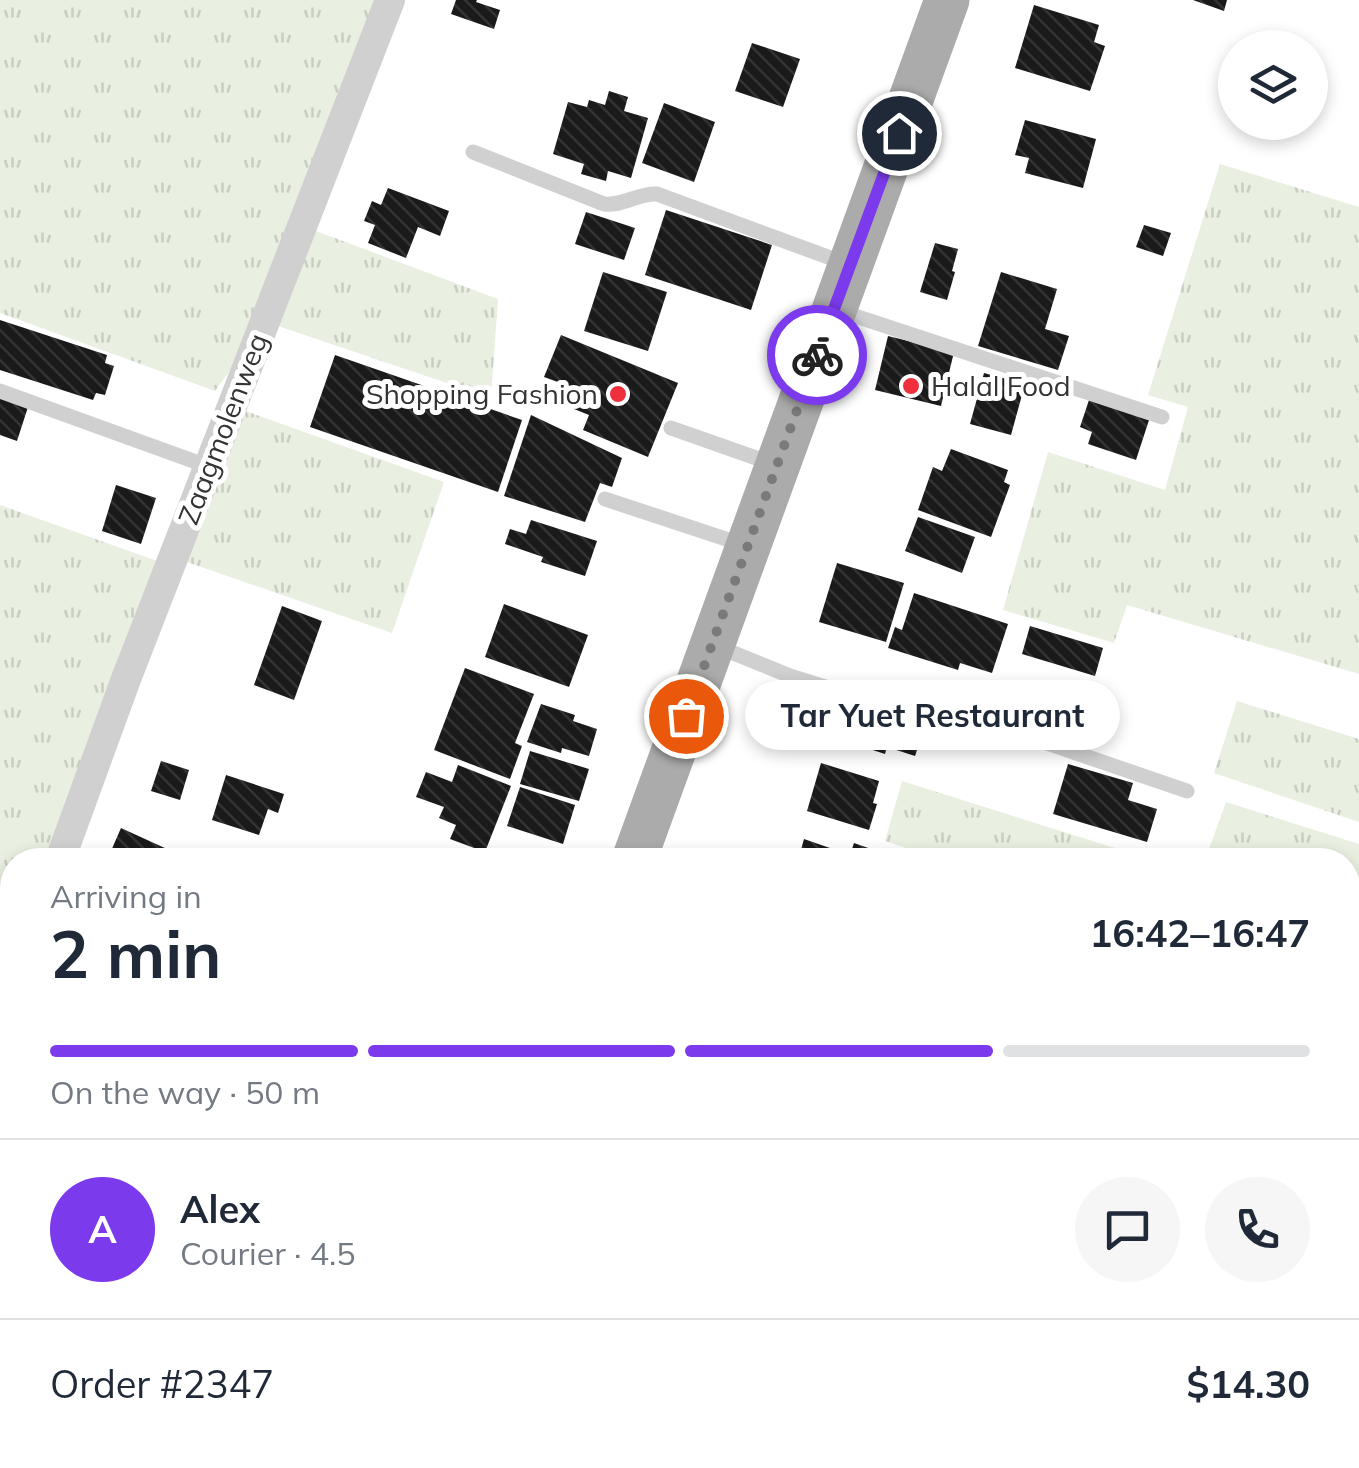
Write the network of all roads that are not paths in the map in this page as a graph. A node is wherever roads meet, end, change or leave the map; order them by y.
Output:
1 (390, 0) edge
2 (947, 0) edge
3 (474, 152) dead end
4 (850, 265) junction
5 (834, 309) junction
6 (0, 391) edge
7 (1162, 416) dead end
8 (671, 428) dead end
9 (777, 466) junction
10 (210, 467) junction
11 (605, 499) dead end
12 (748, 546) junction
13 (712, 645) junction
14 (1187, 791) dead end
15 (64, 848) edge
16 (638, 848) edge

1 - 10 street, Zaagmolenweg
2 - 4 main road
3 - 4 lane
4 - 5 main road
5 - 7 lane
5 - 9 main road
6 - 10 lane
8 - 9 lane
9 - 12 main road
10 - 15 street, Zaagmolenweg
11 - 12 lane
12 - 13 main road
13 - 14 lane
13 - 16 main road

